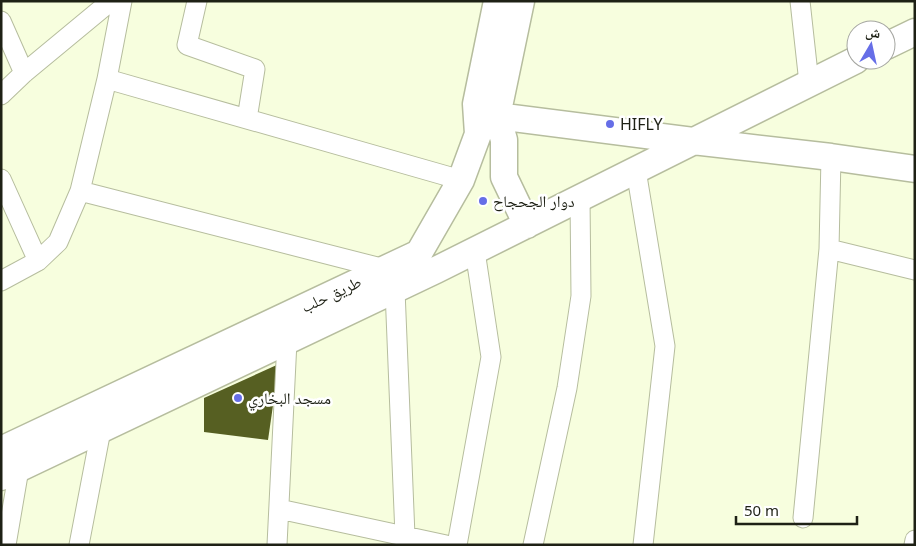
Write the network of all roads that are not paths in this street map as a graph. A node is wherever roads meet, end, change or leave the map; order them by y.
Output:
1 (110, 1) edge
2 (122, 1) edge
3 (197, 1) edge
4 (497, 1) edge
5 (521, 1) edge
6 (800, 1) edge
7 (1, 21) edge
8 (915, 32) edge
9 (896, 41) edge
10 (846, 65) edge
11 (24, 73) junction
12 (108, 79) junction
13 (809, 83) junction
14 (1, 95) edge
15 (247, 118) junction
16 (501, 128) junction
17 (478, 134) junction
18 (693, 141) junction
19 (831, 157) junction
20 (915, 169) edge
21 (636, 170) junction
22 (1, 179) edge
23 (461, 180) junction
24 (80, 191) junction
25 (580, 198) junction
26 (527, 225) junction
27 (829, 249) junction
28 (475, 251) junction
29 (38, 261) junction
30 (427, 262) junction
31 (915, 270) edge
32 (390, 279) junction
33 (1, 282) edge
34 (287, 341) junction
35 (100, 430) junction
36 (1, 450) edge
37 (10, 473) edge
38 (279, 509) junction
39 (803, 518) dead end
40 (405, 536) junction
41 (915, 540) edge
42 (6, 545) edge
43 (79, 545) edge
44 (277, 545) edge
45 (446, 545) edge
46 (457, 545) edge
47 (533, 545) edge
48 (643, 545) edge
49 (914, 545) edge

1 - 11 street
2 - 12 street
3 - 15 street
4 - 17 main road
5 - 16 main road
6 - 13 street
7 - 11 street
8 - 9 main road
10 - 13 main road, طريق حلب
11 - 14 street
12 - 15 street
12 - 24 street
13 - 18 main road, طريق حلب
15 - 23 street
16 - 17 main road
16 - 18 main road
16 - 26 main road
17 - 23 main road
18 - 19 main road
18 - 21 main road, طريق حلب
19 - 20 main road
19 - 27 street
21 - 25 main road, طريق حلب
21 - 48 street
22 - 29 street
23 - 30 main road
24 - 29 street
24 - 32 street
25 - 26 main road, طريق حلب
25 - 47 street
26 - 28 main road, طريق حلب
27 - 31 street
27 - 39 street
28 - 30 main road, طريق حلب
28 - 46 street
29 - 33 street
30 - 32 main road, طريق حلب
32 - 34 main road, طريق حلب
32 - 36 main road, طريق حلب
32 - 40 street
34 - 35 main road, طريق حلب
34 - 38 street
35 - 37 main road, طريق حلب
35 - 43 street
37 - 42 street
38 - 40 street
38 - 44 street
40 - 45 street
41 - 49 street

